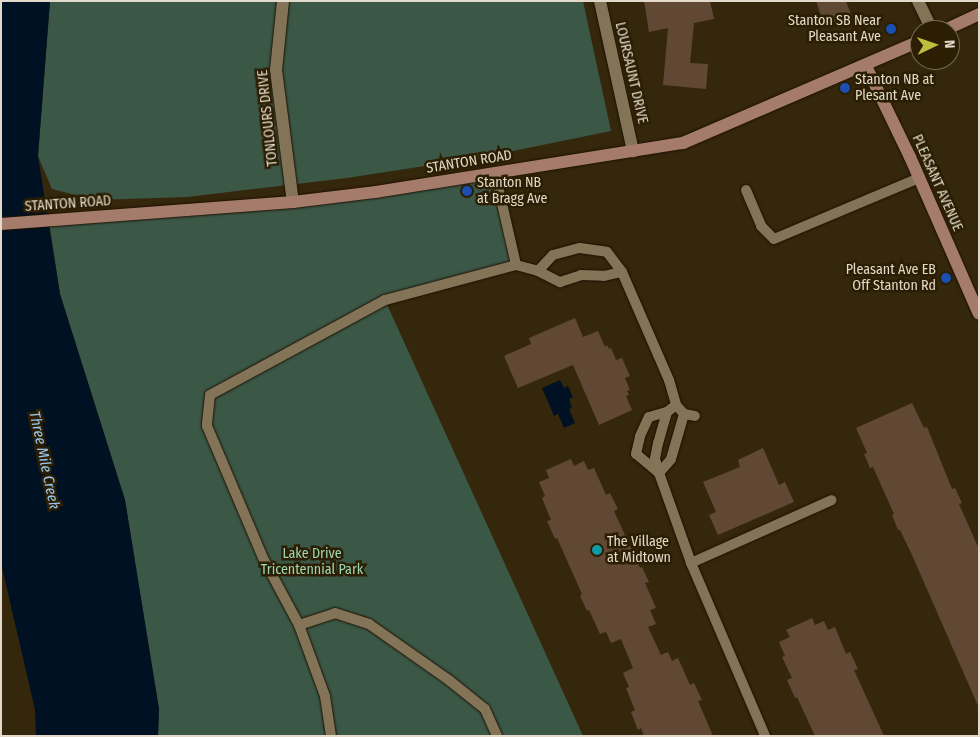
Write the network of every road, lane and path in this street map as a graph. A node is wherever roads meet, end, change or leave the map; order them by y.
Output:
1 (283, 1) edge
2 (600, 1) edge
3 (918, 1) edge
4 (979, 14) edge
5 (927, 20) edge
6 (960, 23) edge
7 (910, 46) edge
8 (866, 66) junction
9 (633, 151) junction
10 (495, 173) junction
11 (919, 178) junction
12 (746, 190) dead end
13 (293, 202) junction
14 (1, 224) edge
15 (516, 265) junction
16 (538, 271) junction
17 (622, 272) junction
18 (979, 314) edge
19 (676, 406) junction
20 (667, 412) junction
21 (684, 414) junction
22 (695, 416) dead end
23 (659, 473) junction
24 (832, 500) dead end
25 (691, 564) junction
26 (300, 625) junction
27 (331, 736) edge
28 (497, 736) edge
29 (765, 736) edge

1 - 13 street, TONLOURS DRIVE
2 - 9 street, LOURSAUNT DRIVE
3 - 5 street
4 - 6 street
7 - 8 street, STANTON ROAD
8 - 9 street, STANTON ROAD
8 - 11 street, PLEASANT AVENUE
9 - 10 street, STANTON ROAD
10 - 13 street, STANTON ROAD
10 - 15 lane
11 - 12 lane
11 - 18 street, PLEASANT AVENUE
13 - 14 street, STANTON ROAD
15 - 16 lane
15 - 26 lane
16 - 17 lane
16 - 17 lane
17 - 19 lane
19 - 20 lane
19 - 21 lane
20 - 23 lane
20 - 23 lane
21 - 22 lane
21 - 23 lane
23 - 25 lane
24 - 25 lane
25 - 29 lane
26 - 27 lane
26 - 28 lane

